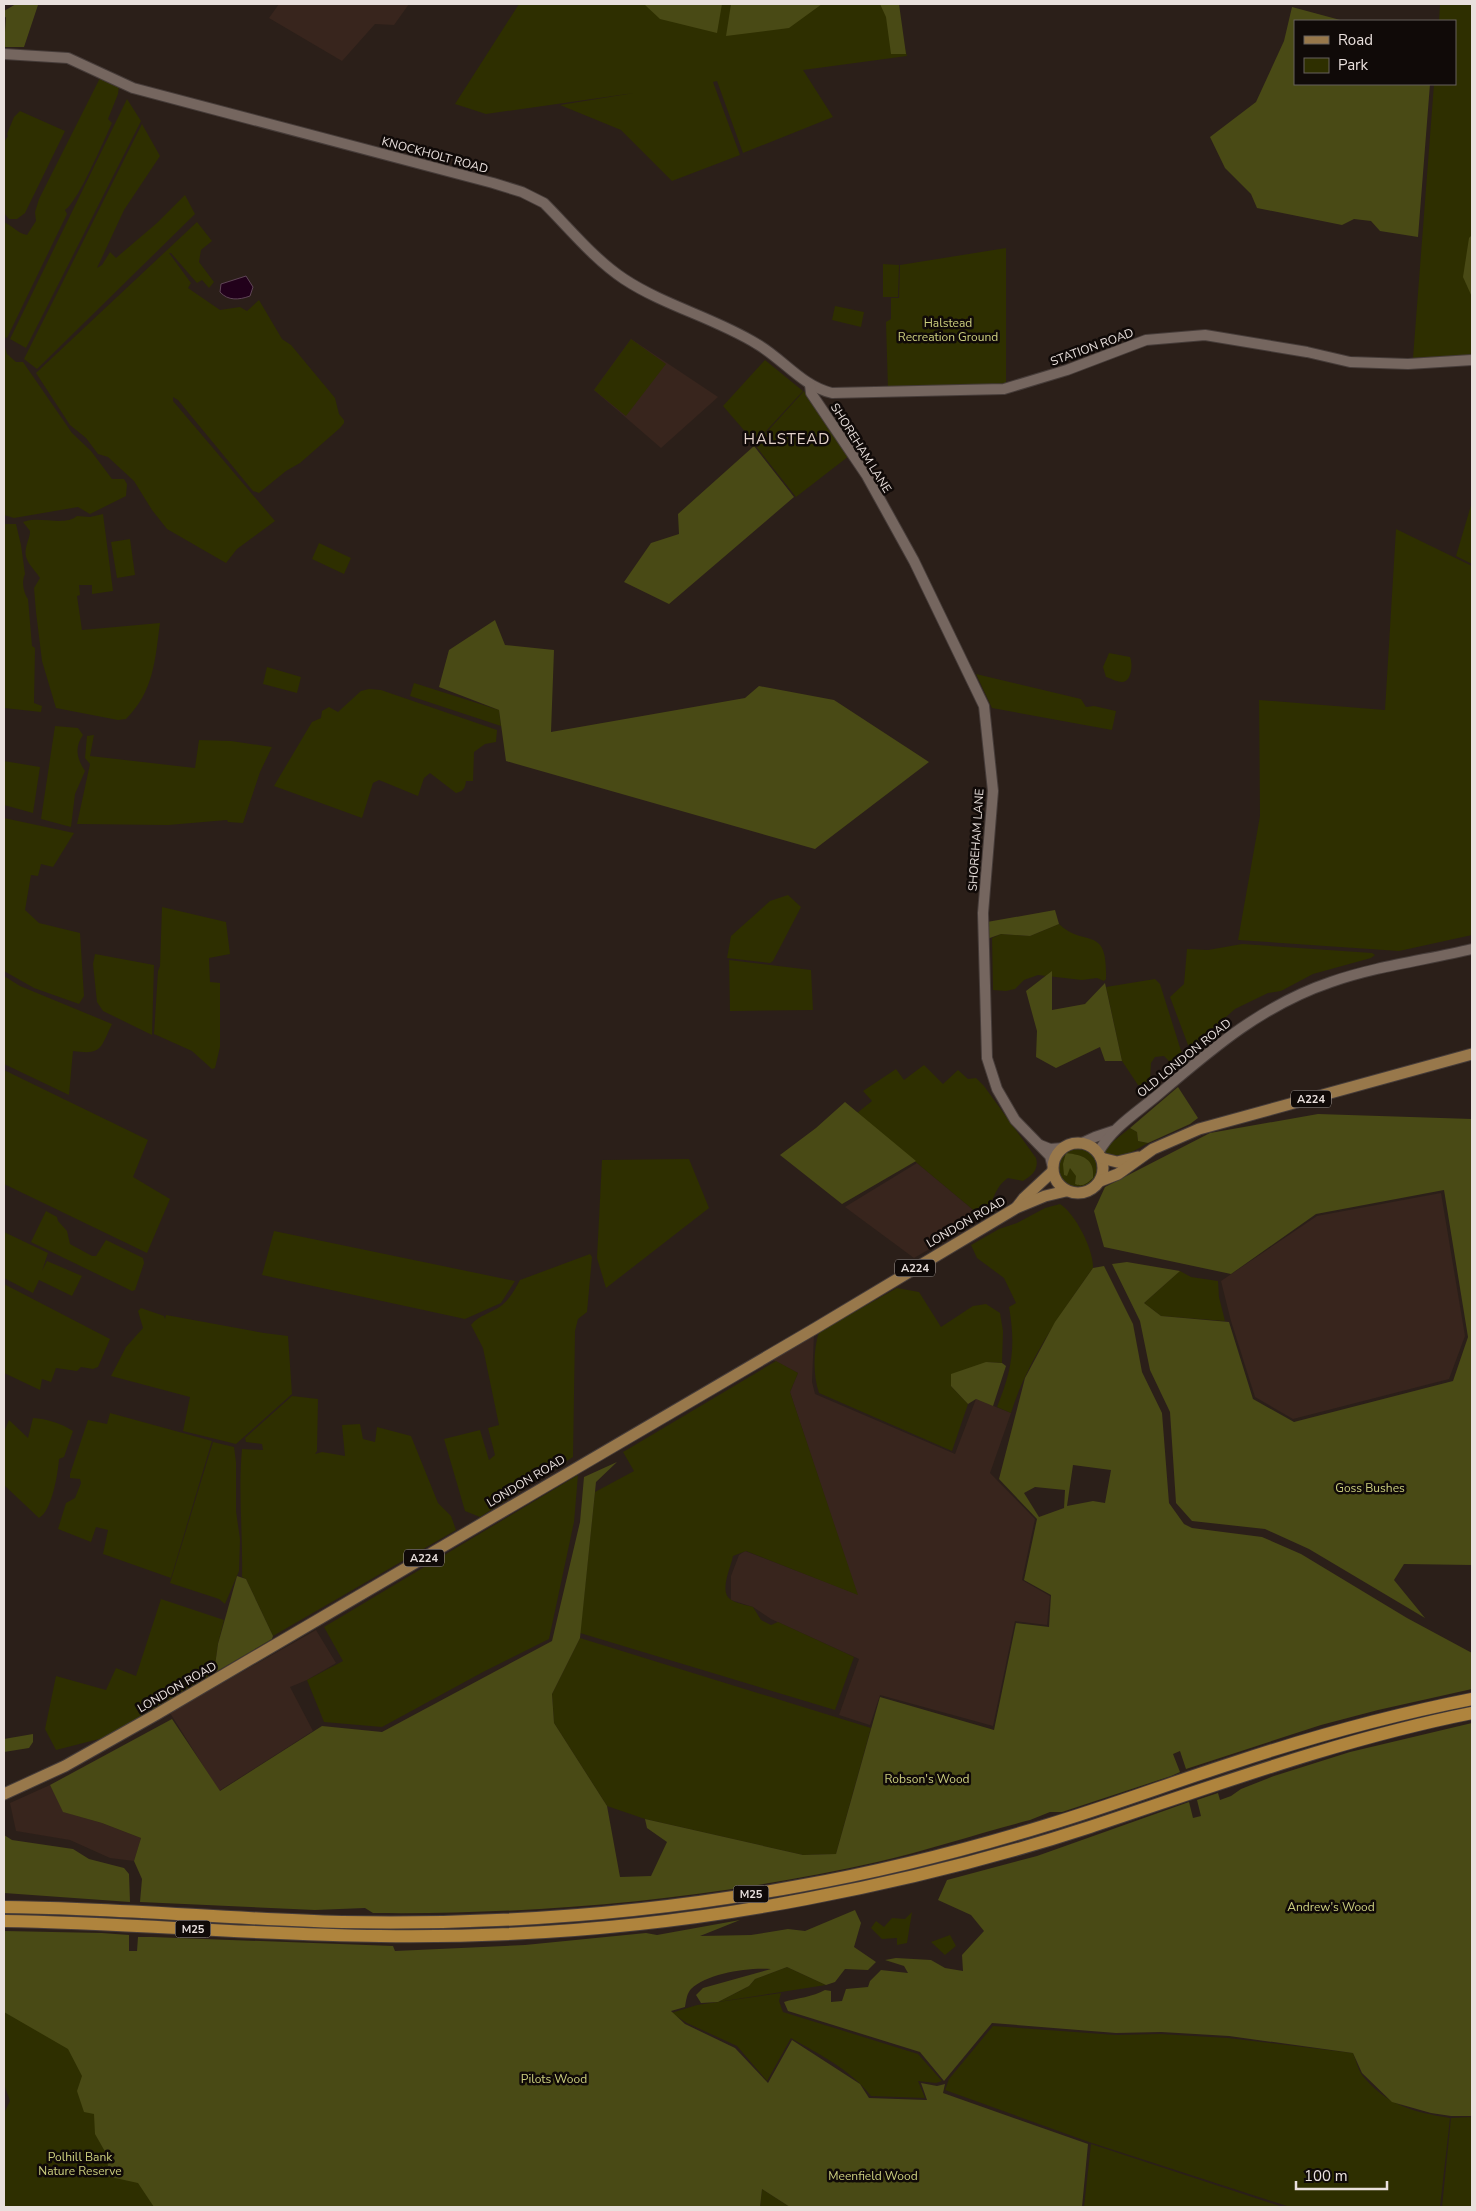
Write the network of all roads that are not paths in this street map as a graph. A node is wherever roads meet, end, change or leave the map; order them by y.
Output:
1 (4, 54) edge
2 (1472, 360) edge
3 (810, 385) junction
4 (1472, 949) edge
5 (1472, 1054) edge
6 (1114, 1130) junction
7 (1082, 1144) junction
8 (1040, 1145) junction
9 (1063, 1148) junction
10 (1099, 1156) junction
11 (1140, 1157) junction
12 (1052, 1168) junction
13 (1100, 1181) junction
14 (1066, 1191) junction
15 (1016, 1208) junction
16 (1472, 1698) edge
17 (1472, 1712) edge
18 (4, 1794) edge
19 (4, 1907) edge
20 (4, 1921) edge

1 - 3 street, KNOCKHOLT ROAD
2 - 3 street, STATION ROAD
3 - 8 street, SHOREHAM LANE
4 - 6 street, OLD LONDON ROAD
5 - 11 main road, A224
6 - 7 street, OLD LONDON ROAD
6 - 10 street, OLD LONDON ROAD
7 - 9 main road
7 - 10 main road
8 - 9 street
8 - 12 street, SHOREHAM LANE
9 - 12 main road
10 - 11 main road, A224
10 - 13 main road
11 - 13 main road, A224
12 - 14 main road
12 - 15 main road, LONDON ROAD / A224
13 - 14 main road
14 - 15 main road, LONDON ROAD / A224
15 - 18 main road, LONDON ROAD / A224
16 - 19 highway, M25
17 - 20 highway, M25

